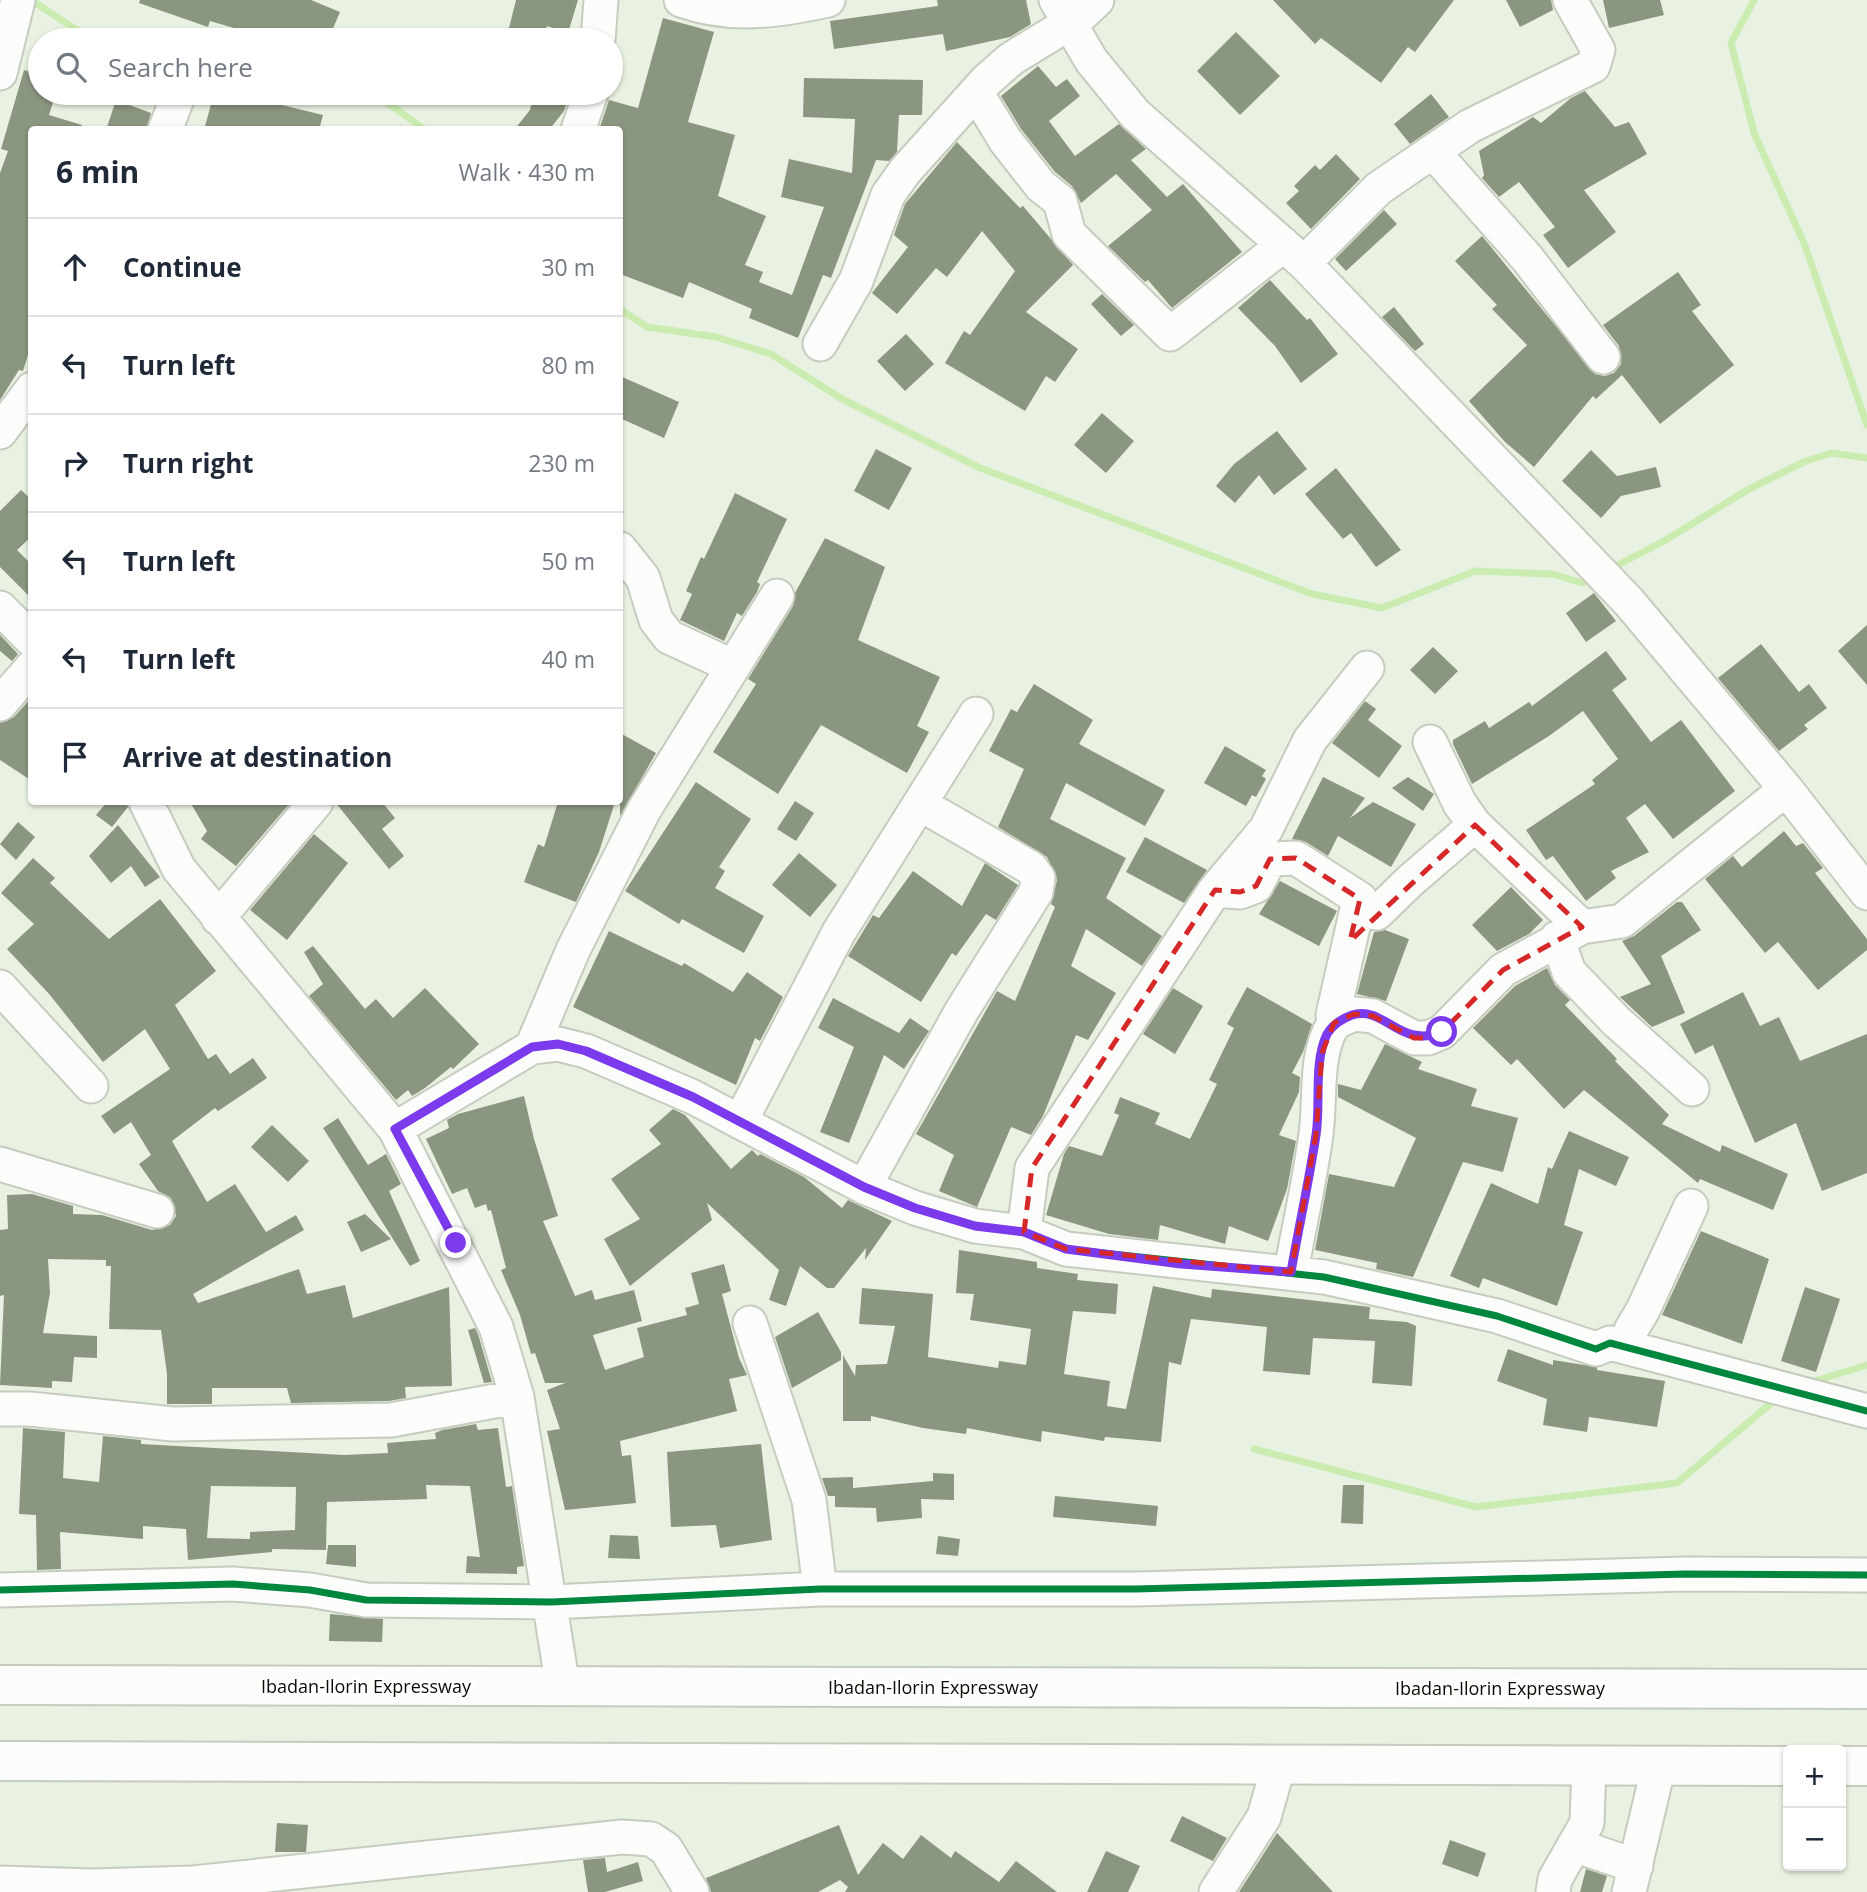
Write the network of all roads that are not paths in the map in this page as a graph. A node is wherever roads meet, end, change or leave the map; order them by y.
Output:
1 (18, 0) edge
2 (601, 0) edge
3 (681, 0) edge
4 (828, 0) edge
5 (1097, 0) edge
6 (1570, 0) edge
7 (1064, 10) edge
8 (599, 28) edge
9 (0, 73) edge
10 (976, 92) junction
11 (175, 105) edge
12 (587, 105) edge
13 (167, 126) edge
14 (579, 126) edge
15 (1434, 153) junction
16 (1293, 253) junction
17 (820, 344) dead end
18 (1603, 357) dead end
19 (28, 394) edge
20 (0, 432) edge
21 (623, 553) edge
22 (777, 596) dead end
23 (0, 608) edge
24 (28, 636) edge
25 (732, 666) junction
26 (1367, 668) dead end
27 (28, 672) edge
28 (0, 705) edge
29 (976, 713) dead end
30 (1430, 742) dead end
31 (1786, 789) junction
32 (920, 804) junction
33 (147, 805) edge
34 (313, 805) edge
35 (1475, 825) junction
36 (1215, 890) junction
37 (1867, 893) edge
38 (1357, 909) junction
39 (218, 919) junction
40 (1569, 933) junction
41 (0, 986) edge
42 (1334, 1023) junction
43 (532, 1047) junction
44 (91, 1086) dead end
45 (1692, 1089) dead end
46 (740, 1122) junction
47 (395, 1129) junction
48 (0, 1164) edge
49 (864, 1187) junction
50 (1691, 1206) dead end
51 (157, 1211) dead end
52 (1024, 1232) junction
53 (1291, 1272) junction
54 (750, 1323) dead end
55 (1628, 1348) junction
56 (517, 1397) junction
57 (0, 1409) edge
58 (1867, 1411) edge
59 (1867, 1575) edge
60 (820, 1589) junction
61 (0, 1590) edge
62 (552, 1602) junction
63 (0, 1685) edge
64 (563, 1688) junction
65 (1867, 1689) edge
66 (0, 1761) edge
67 (1279, 1765) junction
68 (1589, 1765) junction
69 (1659, 1765) junction
70 (1783, 1766) edge
71 (1846, 1766) edge
72 (1867, 1766) edge
73 (1574, 1845) junction
74 (1633, 1879) edge
75 (327, 1881) edge
76 (0, 1883) edge
77 (692, 1892) edge
78 (1216, 1892) edge
79 (1553, 1892) edge

1 - 9 street
2 - 8 street
3 - 4 street
5 - 7 street
6 - 15 street
7 - 10 street
7 - 16 street
10 - 16 street
10 - 17 street
11 - 13 street
12 - 14 street
15 - 16 street
15 - 18 street
16 - 31 street
19 - 20 street
21 - 25 street
22 - 25 street
23 - 24 street
25 - 43 street
26 - 36 street
27 - 28 street
29 - 32 street
30 - 35 street
31 - 37 street
31 - 40 street
32 - 46 street
32 - 49 street
33 - 39 street
34 - 39 street
35 - 38 street
35 - 40 street
36 - 38 street
36 - 52 street
38 - 42 street
39 - 47 street
40 - 42 street
40 - 45 street
41 - 44 street
42 - 53 street
43 - 46 street
43 - 47 street
46 - 49 street
47 - 56 street
48 - 51 street
49 - 52 street
50 - 55 street
52 - 53 street
53 - 55 street
54 - 60 street
55 - 58 street
56 - 57 street
56 - 62 street
59 - 60 street
60 - 62 street
61 - 62 street
62 - 64 street
63 - 64 highway, Ibadan-Ilorin Expressway
64 - 65 highway, Ibadan-Ilorin Expressway
66 - 67 highway
67 - 68 highway
67 - 78 street
68 - 69 highway
68 - 73 street
69 - 70 highway
69 - 74 street
71 - 72 highway
73 - 74 street
73 - 79 street
75 - 76 street
75 - 77 street

